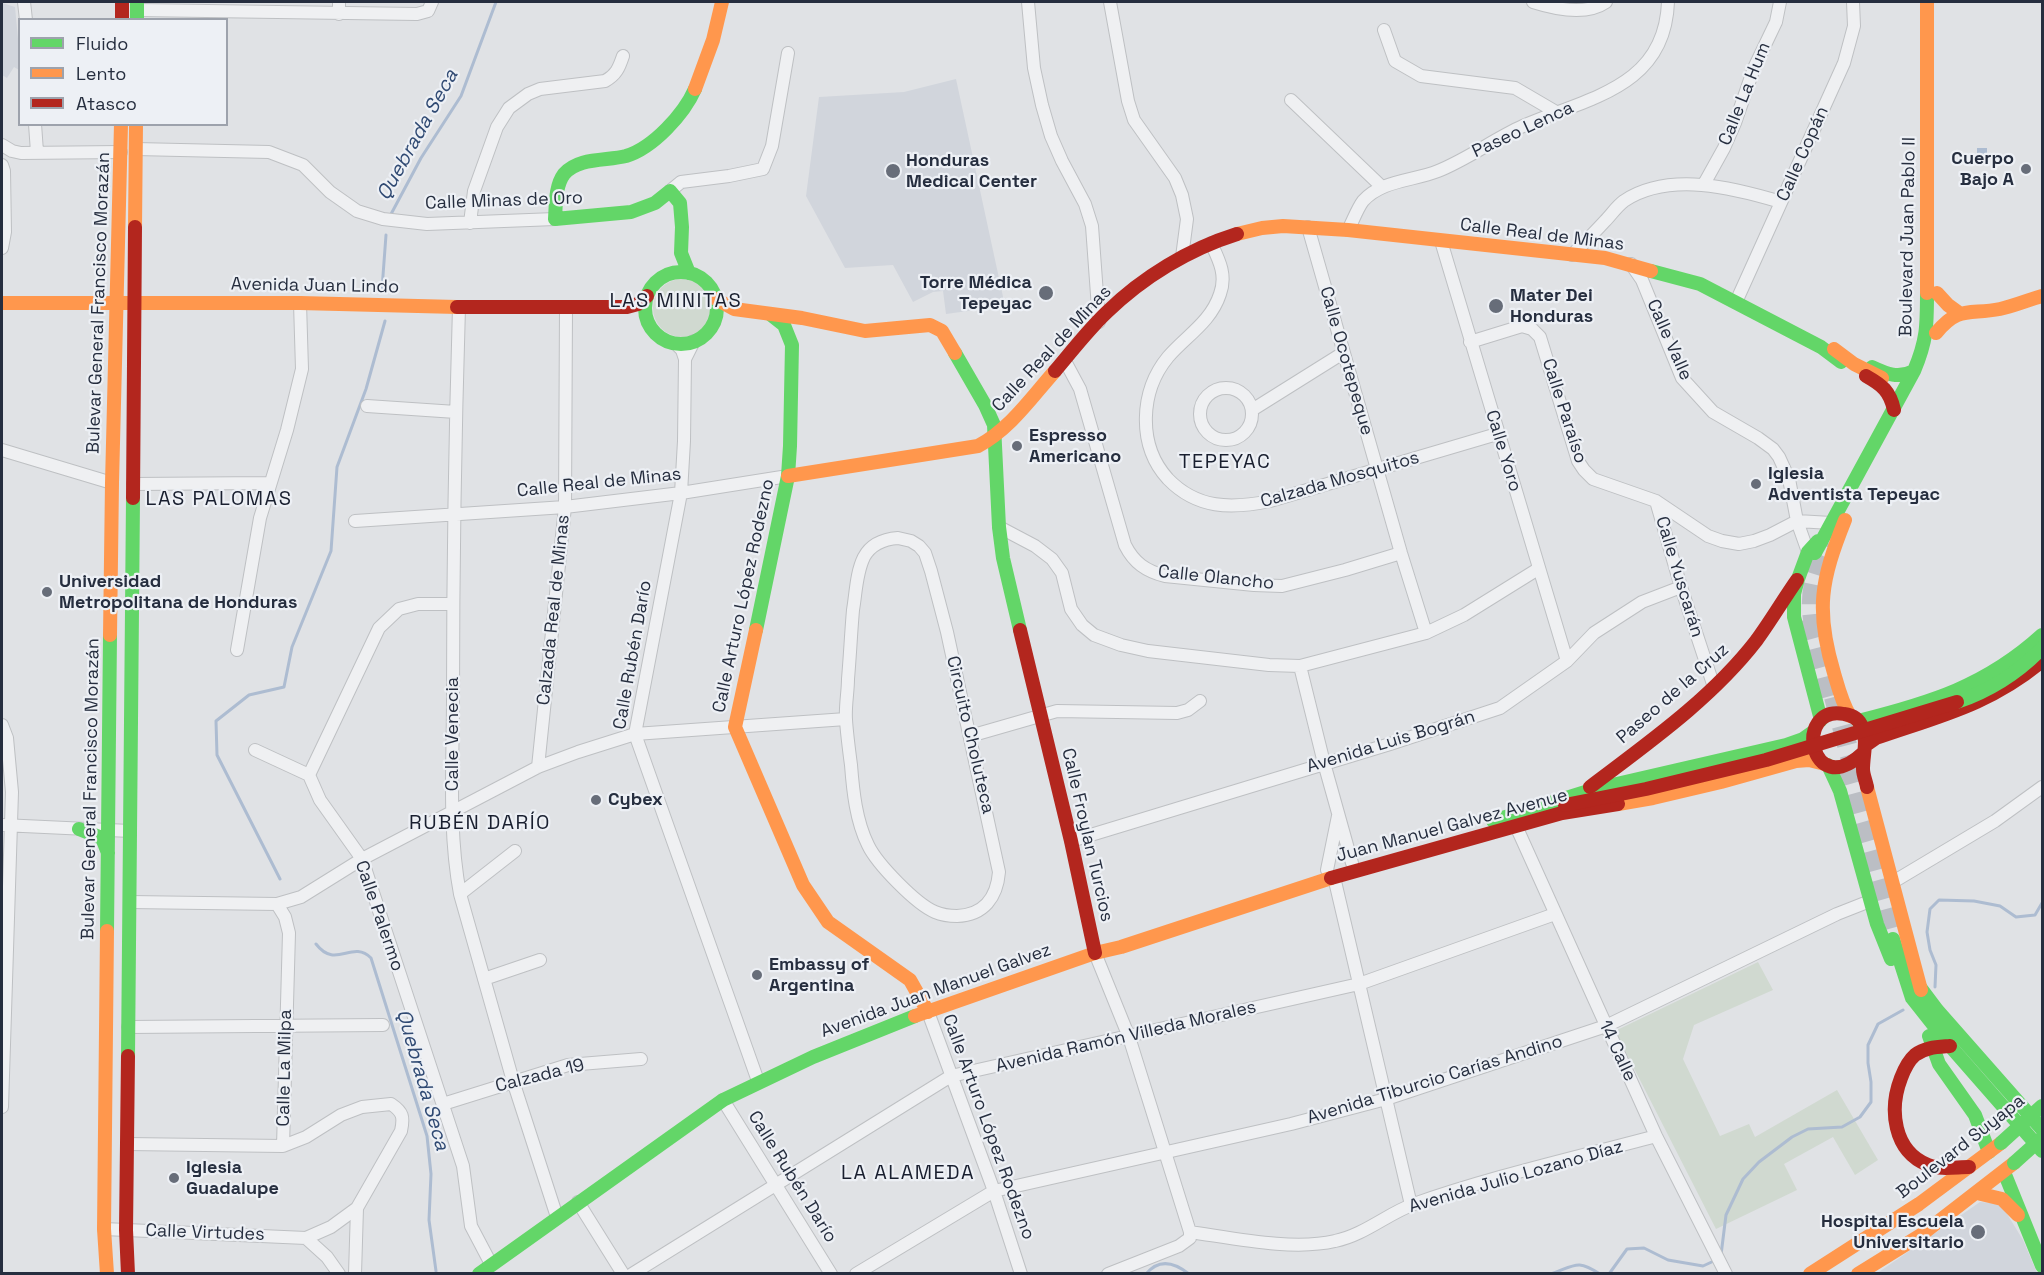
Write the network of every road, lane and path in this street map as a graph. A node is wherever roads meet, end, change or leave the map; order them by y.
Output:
1 (24, 2) edge
2 (122, 2) edge
3 (432, 2) edge
4 (722, 2) edge
5 (1028, 2) edge
6 (1110, 2) edge
7 (1533, 2) edge
8 (1606, 2) edge
9 (1668, 2) edge
10 (1780, 2) edge
11 (1852, 2) edge
12 (1927, 2) edge
13 (1938, 2) edge
14 (251, 7) edge
15 (339, 8) edge
16 (137, 10) edge
17 (26, 18) edge
18 (122, 18) edge
19 (1384, 30) dead end
20 (788, 52) dead end
21 (623, 56) dead end
22 (1291, 100) dead end
23 (1556, 112) junction
24 (35, 126) edge
25 (121, 126) edge
26 (136, 126) edge
27 (2, 145) edge
28 (136, 149) junction
29 (37, 152) junction
30 (121, 152) junction
31 (21, 153) junction
32 (3, 168) edge
33 (1704, 184) junction
34 (1382, 187) junction
35 (670, 191) junction
36 (1781, 202) junction
37 (555, 219) junction
38 (470, 223) junction
39 (1308, 227) junction
40 (1348, 230) junction
41 (1441, 241) junction
42 (1211, 243) junction
43 (2, 248) edge
44 (681, 253) junction
45 (1572, 255) junction
46 (1182, 257) junction
47 (1631, 264) junction
48 (689, 273) junction
49 (668, 274) junction
50 (116, 282) junction
51 (135, 282) junction
52 (1936, 293) junction
53 (647, 296) junction
54 (2043, 296) edge
55 (716, 299) junction
56 (1736, 302) junction
57 (2, 303) edge
58 (99, 303) junction
59 (116, 303) junction
60 (134, 303) junction
61 (158, 303) junction
62 (300, 303) junction
63 (459, 307) junction
64 (566, 308) junction
65 (627, 308) junction
66 (734, 309) junction
67 (1959, 313) junction
68 (770, 314) junction
69 (715, 318) junction
70 (647, 320) junction
71 (816, 321) junction
72 (1099, 322) junction
73 (134, 326) junction
74 (1936, 333) junction
75 (694, 341) junction
76 (1470, 342) junction
77 (676, 344) junction
78 (792, 345) junction
79 (1828, 348) junction
80 (1344, 353) junction
81 (685, 359) junction
82 (1065, 361) junction
83 (1914, 371) junction
84 (1882, 378) dead end
85 (1914, 400) dead end
86 (985, 405) junction
87 (1024, 405) junction
88 (367, 406) dead end
89 (1252, 410) junction
90 (456, 412) junction
91 (1899, 414) junction
92 (1497, 434) junction
93 (995, 436) junction
94 (2, 450) edge
95 (1378, 470) junction
96 (788, 476) junction
97 (112, 483) junction
98 (270, 483) junction
99 (133, 484) junction
100 (681, 493) junction
101 (1656, 501) junction
102 (565, 507) junction
103 (453, 515) junction
104 (355, 521) dead end
105 (1797, 522) junction
106 (999, 527) junction
107 (1833, 530) junction
108 (1401, 553) junction
109 (1811, 553) junction
110 (1538, 569) junction
111 (1798, 579) junction
112 (1681, 587) junction
113 (453, 604) junction
114 (1426, 633) junction
115 (2043, 635) edge
116 (2043, 648) edge
117 (237, 650) dead end
118 (1567, 661) junction
119 (2043, 661) edge
120 (1300, 666) junction
121 (1713, 687) junction
122 (1200, 701) dead end
123 (1040, 716) junction
124 (1854, 718) junction
125 (846, 719) junction
126 (2, 725) edge
127 (1817, 726) junction
128 (735, 727) junction
129 (635, 734) junction
130 (970, 736) junction
131 (1864, 749) junction
132 (255, 750) dead end
133 (1324, 763) junction
134 (1827, 765) junction
135 (538, 767) junction
136 (309, 775) junction
137 (2043, 787) edge
138 (1579, 793) junction
139 (454, 812) junction
140 (1339, 812) junction
141 (1536, 814) junction
142 (6, 826) edge
143 (1516, 826) junction
144 (79, 829) junction
145 (108, 829) junction
146 (130, 831) junction
147 (1071, 841) junction
148 (515, 851) dead end
149 (108, 853) junction
150 (362, 859) junction
151 (1352, 863) junction
152 (1330, 873) junction
153 (1893, 882) junction
154 (460, 894) junction
155 (1870, 901) junction
156 (130, 902) junction
157 (278, 904) junction
158 (1555, 914) junction
159 (1896, 938) tunnel mouth
160 (1095, 953) junction
161 (540, 960) dead end
162 (484, 979) junction
163 (1359, 984) junction
164 (1916, 994) junction
165 (928, 1012) junction
166 (1926, 1018) junction
167 (285, 1025) junction
168 (383, 1025) dead end
169 (1606, 1026) junction
170 (128, 1027) junction
171 (1129, 1037) junction
172 (1950, 1046) junction
173 (1931, 1048) junction
174 (640, 1059) dead end
175 (951, 1076) junction
176 (513, 1081) junction
177 (758, 1081) junction
178 (1386, 1099) junction
179 (723, 1100) junction
180 (443, 1104) junction
181 (2043, 1106) edge
182 (2, 1107) edge
183 (2043, 1129) edge
184 (1656, 1136) junction
185 (2043, 1138) edge
186 (127, 1144) junction
187 (283, 1146) junction
188 (1164, 1152) junction
189 (1989, 1152) junction
190 (2043, 1152) edge
191 (1969, 1167) junction
192 (2009, 1167) junction
193 (776, 1184) junction
194 (994, 1191) junction
195 (1977, 1193) junction
196 (578, 1202) junction
197 (1411, 1205) junction
198 (357, 1208) junction
199 (557, 1217) junction
200 (2024, 1222) junction
201 (104, 1229) junction
202 (126, 1230) junction
203 (1190, 1232) junction
204 (306, 1238) junction
205 (490, 1264) junction
206 (1722, 1265) edge
207 (2043, 1266) edge
208 (107, 1274) edge
209 (128, 1274) edge
210 (339, 1274) edge
211 (355, 1274) edge
212 (479, 1274) edge
213 (623, 1274) edge
214 (632, 1274) edge
215 (831, 1274) edge
216 (856, 1274) edge
217 (1021, 1274) edge
218 (1108, 1274) edge
219 (1810, 1274) edge
220 (1858, 1274) edge

1 - 17 street
2 - 18 street
3 - 15 street
4 - 37 street
5 - 72 street
6 - 46 street
7 - 8 street
9 - 23 street, Paseo Lenca
10 - 33 street, Calle La Hum
11 - 36 street, Calle Copán
12 - 83 street, Boulevard Juan Pablo II
13 - 52 street, Boulevard Juan Pablo II
14 - 15 street
14 - 16 street
19 - 23 street
20 - 35 street, Calle Minas de Oro
21 - 38 street
22 - 34 street
23 - 34 street, Paseo Lenca
24 - 29 street
25 - 30 street, Bulevar General Francisco Morazán
26 - 28 street, Bulevar General Francisco Morazán
27 - 31 street
28 - 38 street, Calle Minas de Oro
28 - 51 street, Bulevar General Francisco Morazán
29 - 30 street
29 - 31 street
30 - 50 street, Bulevar General Francisco Morazán
31 - 32 street
32 - 43 street
33 - 36 street
33 - 45 street
34 - 40 street, Paseo Lenca
35 - 37 street, Calle Minas de Oro
35 - 44 street
36 - 56 street, Calle Copán
37 - 38 street, Calle Minas de Oro
39 - 40 street, Calle Real de Minas
39 - 42 street, Calle Real de Minas
39 - 80 street, Calle Ocotepeque
40 - 41 street, Calle Real de Minas
41 - 45 street, Calle Real de Minas
41 - 76 street, Calle Yoro
42 - 46 street, Calle Real de Minas
42 - 95 street, Calzada Mosquitos
44 - 48 street
44 - 49 street
45 - 47 street, Calle Real de Minas
46 - 72 street, Calle Real de Minas
47 - 56 street, Calle Real de Minas
47 - 105 street, Calle Valle
48 - 49 street
48 - 55 street
49 - 53 street
50 - 58 street
50 - 59 street, Bulevar General Francisco Morazán
51 - 60 street, Bulevar General Francisco Morazán
51 - 61 street
52 - 67 street
52 - 74 street, Boulevard Juan Pablo II
53 - 65 street
53 - 70 street
54 - 67 street
55 - 66 street
55 - 69 street
56 - 79 street, Calle Real de Minas
57 - 58 street, Avenida Juan Lindo
58 - 59 street, Avenida Juan Lindo
59 - 60 street, Avenida Juan Lindo
59 - 97 street, Bulevar General Francisco Morazán
60 - 61 street, Avenida Juan Lindo
60 - 73 street, Bulevar General Francisco Morazán
61 - 62 street, Avenida Juan Lindo
61 - 73 street
62 - 63 street, Avenida Juan Lindo
62 - 98 street
63 - 64 street, Avenida Juan Lindo
63 - 90 street, Calle Venecia
64 - 65 street, Avenida Juan Lindo
64 - 102 street, Calzada Real de Minas
65 - 70 street
66 - 68 street
66 - 69 street
67 - 74 street
68 - 71 street
68 - 78 street
69 - 75 street
70 - 77 street
71 - 78 street
71 - 86 street
72 - 82 street, Calle Real de Minas
73 - 99 street, Bulevar General Francisco Morazán
74 - 85 street, Boulevard Juan Pablo II
75 - 77 street
75 - 81 street, Calle Rubén Darío
76 - 92 street, Calle Yoro
76 - 101 street, Calle Paraíso
77 - 81 street
78 - 96 street, Calle Arturo López Rodezno
79 - 83 street, Calle Real de Minas
79 - 84 street
79 - 91 street, Calle Real de Minas
80 - 89 street
80 - 95 street, Calle Ocotepeque
81 - 100 street, Calle Rubén Darío
82 - 87 street, Calle Real de Minas
82 - 108 street, Calle Olancho
83 - 91 street, Boulevard Juan Pablo II
86 - 87 street
86 - 93 street
87 - 93 street, Calle Real de Minas
88 - 90 street
89 - 89 street
90 - 103 street, Calle Venecia
91 - 107 street, Boulevard Juan Pablo II
91 - 107 street, Boulevard Juan Pablo II
92 - 95 street, Calzada Mosquitos
92 - 110 street, Calle Yoro
93 - 96 street, Calle Real de Minas
93 - 106 street, Calle Froylan Turcios
94 - 97 street
95 - 108 street, Calle Ocotepeque
96 - 100 street, Calle Real de Minas
96 - 128 street, Calle Arturo López Rodezno
97 - 145 street, Bulevar General Francisco Morazán
98 - 99 street
98 - 117 street
99 - 146 street, Bulevar General Francisco Morazán
100 - 102 street, Calle Real de Minas
100 - 129 street, Calle Rubén Darío
101 - 105 street, Calle Paraíso
101 - 112 street, Calle Yuscarán
102 - 103 street, Calle Real de Minas
102 - 135 street, Calzada Real de Minas
103 - 104 street, Calle Real de Minas
103 - 113 street, Calle Venecia
105 - 107 street, Calle Paraíso
105 - 109 street, Calle Valle
106 - 120 street
106 - 123 street, Calle Froylan Turcios
107 - 109 street
107 - 124 street
108 - 114 street, Calle Ocotepeque
109 - 111 street
110 - 114 street
110 - 118 street, Calle Yoro
111 - 121 street, Paseo de la Cruz
111 - 127 street
112 - 118 street, Avenida Luis Bográn
112 - 121 street, Calle Yuscarán
113 - 136 street
113 - 139 street, Calle Venecia
114 - 120 street
115 - 124 street
116 - 141 street, bridge
118 - 133 street, Avenida Luis Bográn
119 - 131 street
120 - 133 street
121 - 138 street, Paseo de la Cruz
122 - 123 street
123 - 130 street
123 - 147 street, Calle Froylan Turcios
124 - 127 street
124 - 131 street
125 - 128 street
125 - 130 street, Circuito Choluteca
125 - 130 street, Circuito Choluteca
126 - 142 street
127 - 134 street
127 - 138 street, Juan Manuel Galvez Avenue
128 - 129 street
128 - 165 street, Calle Arturo López Rodezno
129 - 135 street
129 - 177 street, Calle Rubén Darío
131 - 134 street
131 - 153 street
132 - 136 street
133 - 140 street
133 - 147 street, Avenida Luis Bográn
134 - 141 street, Juan Manuel Galvez Avenue
134 - 155 street
135 - 139 street
136 - 150 street, Calle Palermo
137 - 153 street
138 - 141 street, Juan Manuel Galvez Avenue
139 - 150 street
139 - 154 street, Calle Venecia
140 - 151 street
140 - 152 street
141 - 143 street, Juan Manuel Galvez Avenue
141 - 151 street, Juan Manuel Galvez Avenue
142 - 144 street
142 - 182 street
143 - 152 street, Juan Manuel Galvez Avenue
143 - 158 street, 14 Calle
144 - 145 street
144 - 149 street
145 - 146 street
145 - 149 street, Bulevar General Francisco Morazán
146 - 156 street, Bulevar General Francisco Morazán
147 - 160 street, Calle Froylan Turcios
148 - 154 street
149 - 201 street, Bulevar General Francisco Morazán
150 - 157 street
150 - 180 street, Calle Palermo
151 - 152 street
152 - 160 street, Juan Manuel Galvez Avenue
152 - 163 street
153 - 164 street
154 - 162 street, Calle Venecia
155 - 164 street
155 - 169 street, Avenida Tiburcio Carías Andino
156 - 157 street
156 - 170 street, Bulevar General Francisco Morazán
157 - 167 street, Calle La Milpa
158 - 163 street, Avenida Ramón Villeda Morales
158 - 169 street, 14 Calle
159 - 164 street
160 - 165 street, Avenida Juan Manuel Galvez
160 - 171 street, Calle Froylan Turcios
161 - 162 street
162 - 176 street, Calle Venecia
163 - 171 street, Avenida Ramón Villeda Morales
163 - 178 street
164 - 166 street
164 - 183 street
165 - 175 street, Calle Arturo López Rodezno
165 - 177 street, Avenida Juan Manuel Galvez
166 - 172 street
166 - 173 street
167 - 168 street
167 - 170 street
167 - 187 street, Calle La Milpa
169 - 178 street, Avenida Tiburcio Carías Andino
169 - 184 street, 14 Calle
170 - 186 street, Bulevar General Francisco Morazán
171 - 175 street, Avenida Ramón Villeda Morales
171 - 188 street, Calle Froylan Turcios
172 - 173 street
172 - 190 street
173 - 189 street
173 - 191 street
174 - 176 street, Calzada 19
175 - 193 street, Avenida Ramón Villeda Morales
175 - 194 street, Calle Arturo López Rodezno
176 - 180 street, Calzada 19
176 - 199 street, Calle Venecia
177 - 179 street, Avenida Juan Manuel Galvez
178 - 188 street, Avenida Tiburcio Carías Andino
178 - 197 street
179 - 193 street, Calle Rubén Darío
179 - 196 street, Avenida Juan Manuel Galvez
180 - 205 street, Calle Palermo
181 - 189 street, Boulevard Suyapa, bridge
184 - 197 street, Avenida Julio Lozano Díaz
184 - 206 street, 14 Calle
185 - 192 street, bridge
186 - 187 street
186 - 202 street, Bulevar General Francisco Morazán
187 - 198 street, Calle La Milpa
188 - 194 street, Avenida Tiburcio Carías Andino
188 - 203 street, Calle Froylan Turcios
189 - 191 street, Boulevard Suyapa
191 - 219 street, Boulevard Suyapa
192 - 195 street
192 - 200 street
193 - 214 street, Avenida Ramón Villeda Morales
193 - 215 street, Calle Rubén Darío
194 - 216 street, Avenida Tiburcio Carías Andino
194 - 217 street, Calle Arturo López Rodezno
195 - 200 street
195 - 220 street
196 - 199 street, Avenida Juan Manuel Galvez
196 - 213 street
197 - 203 street, Avenida Julio Lozano Díaz
198 - 204 street, Calle Virtudes
198 - 211 street, Calle La Milpa
199 - 205 street, Avenida Juan Manuel Galvez
200 - 207 street
201 - 202 street, Calle Virtudes
201 - 208 street, Bulevar General Francisco Morazán
202 - 204 street, Calle Virtudes
202 - 209 street, Bulevar General Francisco Morazán
203 - 218 street
204 - 210 street
205 - 212 street, Avenida Juan Manuel Galvez

